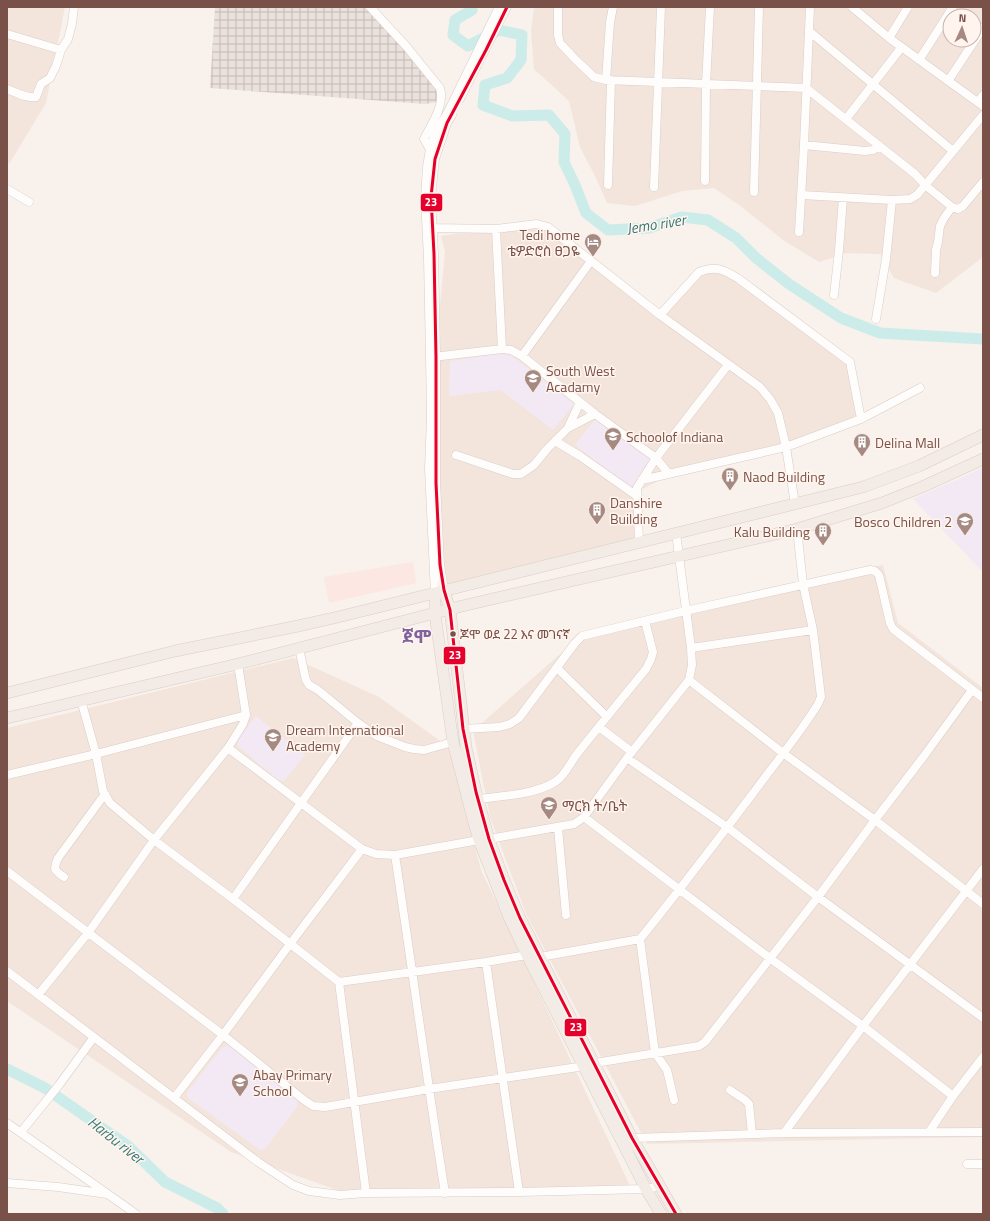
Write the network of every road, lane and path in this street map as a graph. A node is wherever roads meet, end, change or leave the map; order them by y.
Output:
1 (74, 7) edge
2 (370, 7) edge
3 (558, 7) edge
4 (613, 7) edge
5 (661, 7) edge
6 (710, 7) edge
7 (759, 7) edge
8 (810, 7) edge
9 (852, 7) edge
10 (908, 7) edge
11 (953, 7) edge
12 (502, 9) edge
13 (983, 28) edge
14 (809, 31) junction
15 (7, 34) edge
16 (888, 38) junction
17 (483, 48) junction
18 (901, 48) junction
19 (61, 50) junction
20 (919, 60) junction
21 (609, 80) junction
22 (948, 81) junction
23 (658, 82) junction
24 (873, 83) junction
25 (706, 84) junction
26 (757, 86) junction
27 (806, 88) junction
28 (7, 89) edge
29 (983, 95) edge
30 (981, 104) edge
31 (983, 115) edge
32 (846, 119) junction
33 (804, 145) junction
34 (880, 146) junction
35 (430, 149) junction
36 (953, 151) junction
37 (435, 159) junction
38 (704, 181) dead end
39 (983, 182) edge
40 (608, 185) dead end
41 (925, 185) junction
42 (654, 187) dead end
43 (7, 189) edge
44 (754, 192) dead end
45 (801, 196) junction
46 (843, 198) junction
47 (892, 200) junction
48 (29, 202) dead end
49 (952, 207) junction
50 (433, 228) junction
51 (496, 229) junction
52 (799, 232) dead end
53 (591, 261) junction
54 (935, 273) dead end
55 (834, 295) dead end
56 (660, 315) junction
57 (876, 320) dead end
58 (502, 349) junction
59 (522, 356) junction
60 (433, 357) junction
61 (728, 365) junction
62 (920, 388) dead end
63 (580, 402) junction
64 (595, 414) junction
65 (861, 419) junction
66 (568, 428) junction
67 (983, 436) edge
68 (555, 441) junction
69 (786, 447) junction
70 (456, 455) dead end
71 (656, 458) junction
72 (983, 459) edge
73 (669, 474) junction
74 (642, 480) junction
75 (637, 496) junction
76 (795, 504) junction
77 (797, 529) junction
78 (676, 533) junction
79 (639, 542) junction
80 (679, 557) junction
81 (803, 584) junction
82 (439, 592) junction
83 (475, 604) junction
84 (450, 610) junction
85 (685, 611) junction
86 (435, 614) junction
87 (413, 620) junction
88 (645, 621) junction
89 (438, 629) junction
90 (813, 630) junction
91 (453, 632) junction
92 (299, 648) junction
93 (691, 648) junction
94 (238, 664) junction
95 (557, 668) junction
96 (689, 680) junction
97 (972, 690) junction
98 (7, 693) edge
99 (983, 698) edge
100 (81, 700) junction
101 (246, 714) junction
102 (607, 717) junction
103 (7, 718) edge
104 (358, 723) junction
105 (599, 727) junction
106 (463, 729) junction
107 (453, 742) junction
108 (228, 748) junction
109 (96, 754) junction
110 (783, 754) junction
111 (629, 755) junction
112 (7, 775) edge
113 (104, 794) junction
114 (478, 799) junction
115 (301, 803) junction
116 (584, 817) junction
117 (875, 820) junction
118 (727, 827) junction
119 (558, 828) junction
120 (154, 840) junction
121 (484, 840) junction
122 (362, 849) junction
123 (395, 855) junction
124 (983, 869) edge
125 (7, 871) edge
126 (64, 877) dead end
127 (680, 889) junction
128 (967, 892) junction
129 (818, 897) junction
130 (234, 899) junction
131 (983, 904) edge
132 (566, 915) dead end
133 (88, 932) junction
134 (640, 940) junction
135 (290, 944) junction
136 (527, 955) junction
137 (540, 957) junction
138 (771, 958) junction
139 (486, 962) junction
140 (910, 965) junction
141 (7, 971) edge
142 (413, 972) junction
143 (339, 982) junction
144 (549, 985) junction
145 (38, 995) junction
146 (983, 1018) edge
147 (863, 1026) junction
148 (224, 1036) junction
149 (94, 1037) junction
150 (656, 1053) junction
151 (983, 1057) edge
152 (590, 1064) junction
153 (504, 1078) junction
154 (429, 1089) junction
155 (730, 1090) dead end
156 (953, 1096) junction
157 (174, 1098) junction
158 (674, 1100) dead end
159 (354, 1101) junction
160 (7, 1123) edge
161 (21, 1132) junction
162 (929, 1132) junction
163 (983, 1132) edge
164 (784, 1133) junction
165 (752, 1134) junction
166 (632, 1138) junction
167 (967, 1164) dead end
168 (983, 1164) edge
169 (7, 1183) edge
170 (660, 1186) junction
171 (646, 1189) junction
172 (445, 1192) junction
173 (519, 1192) junction
174 (366, 1193) junction
175 (109, 1195) junction
176 (136, 1214) edge
177 (661, 1214) edge
178 (676, 1214) edge

1 - 19 street
2 - 35 street
3 - 21 street
4 - 21 street
5 - 23 street
6 - 25 street
7 - 26 street
8 - 14 street
9 - 16 street
10 - 16 street
11 - 20 street
12 - 17 street
13 - 22 street
14 - 24 street
14 - 27 street
15 - 19 street
16 - 18 street
17 - 35 street
17 - 37 street
18 - 20 street
18 - 24 street
19 - 28 street
20 - 22 street
21 - 23 street
21 - 40 street
22 - 30 street
23 - 25 street
23 - 42 street
24 - 32 street
24 - 36 street
25 - 26 street
25 - 38 street
26 - 27 street
26 - 44 street
27 - 32 street
27 - 33 street
29 - 30 street
31 - 36 street
32 - 34 street
33 - 34 street
33 - 45 street
34 - 41 street
35 - 37 street
35 - 60 street
36 - 41 street
37 - 50 street
39 - 49 street
41 - 47 street
41 - 49 street
43 - 48 street
45 - 46 street
45 - 52 street
46 - 47 street
46 - 55 street
47 - 57 street
49 - 54 street
50 - 51 street
50 - 60 street
51 - 53 street
51 - 58 street
53 - 56 street
53 - 59 street
56 - 61 street
56 - 65 street
58 - 59 street
58 - 60 street
59 - 63 street
60 - 82 street
61 - 69 street
61 - 71 street
62 - 65 street
63 - 64 street
63 - 66 street
64 - 66 street
64 - 71 street
65 - 69 street
66 - 68 street
67 - 76 main road
68 - 70 street
68 - 75 street
69 - 73 street
69 - 76 street
71 - 73 street
71 - 74 street
72 - 77 main road
73 - 74 street
74 - 75 street
75 - 79 street
76 - 78 main road
77 - 80 main road
77 - 81 street
78 - 79 main road
78 - 80 street
79 - 82 main road
80 - 83 main road
80 - 85 street
81 - 85 street
81 - 90 street
81 - 97 street
82 - 84 main road
82 - 86 main road
82 - 98 main road
83 - 84 main road
83 - 91 main road
84 - 86 main road
84 - 91 main road
85 - 88 street
85 - 93 street
86 - 87 main road
86 - 89 main road
87 - 89 main road
87 - 92 main road
88 - 95 street
88 - 102 street
89 - 107 main road
90 - 93 street
90 - 110 street
91 - 106 main road
92 - 94 main road
92 - 104 street
93 - 96 street
94 - 100 main road
94 - 101 street
95 - 102 street
95 - 106 street
96 - 110 street
96 - 111 street
97 - 99 street
97 - 117 street
100 - 103 main road
100 - 109 street
101 - 108 street
101 - 109 street
102 - 105 street
104 - 107 street
104 - 115 street
105 - 111 street
105 - 114 street
106 - 114 main road
107 - 121 main road
108 - 115 street
108 - 120 street
109 - 112 street
109 - 113 street
110 - 117 street
110 - 118 street
111 - 116 street
111 - 118 street
113 - 120 street
113 - 126 street
114 - 121 main road
115 - 122 street
115 - 130 street
116 - 119 street
116 - 127 street
117 - 128 street
117 - 129 street
118 - 127 street
118 - 129 street
119 - 121 street
119 - 132 street
120 - 130 street
120 - 133 street
121 - 123 street
121 - 136 main road
121 - 137 main road
122 - 123 street
122 - 135 street
123 - 142 street
124 - 128 street
125 - 133 street
127 - 134 street
127 - 138 street
128 - 131 street
128 - 140 street
129 - 138 street
129 - 140 street
130 - 135 street
133 - 145 street
133 - 148 street
134 - 137 street
134 - 150 street
135 - 143 street
135 - 148 street
136 - 139 street
136 - 144 main road
137 - 144 main road
138 - 147 street
138 - 150 street
139 - 142 street
139 - 153 street
140 - 146 street
140 - 147 street
141 - 145 street
142 - 143 street
142 - 154 street
143 - 159 street
144 - 152 main road
145 - 149 street
147 - 156 street
147 - 164 street
148 - 157 street
148 - 159 street
149 - 157 street
149 - 161 street
150 - 152 street
150 - 158 street
151 - 156 street
152 - 153 street
152 - 166 main road
152 - 171 main road
153 - 154 street
153 - 173 street
154 - 159 street
154 - 172 street
155 - 165 street
156 - 162 street
157 - 174 street
159 - 174 street
160 - 161 street
161 - 175 street
162 - 163 street
162 - 164 street
164 - 165 street
165 - 166 street
166 - 170 main road
167 - 168 street
169 - 175 street
170 - 171 street
170 - 178 main road
171 - 173 street
171 - 177 main road
172 - 173 street
172 - 174 street
175 - 176 street

